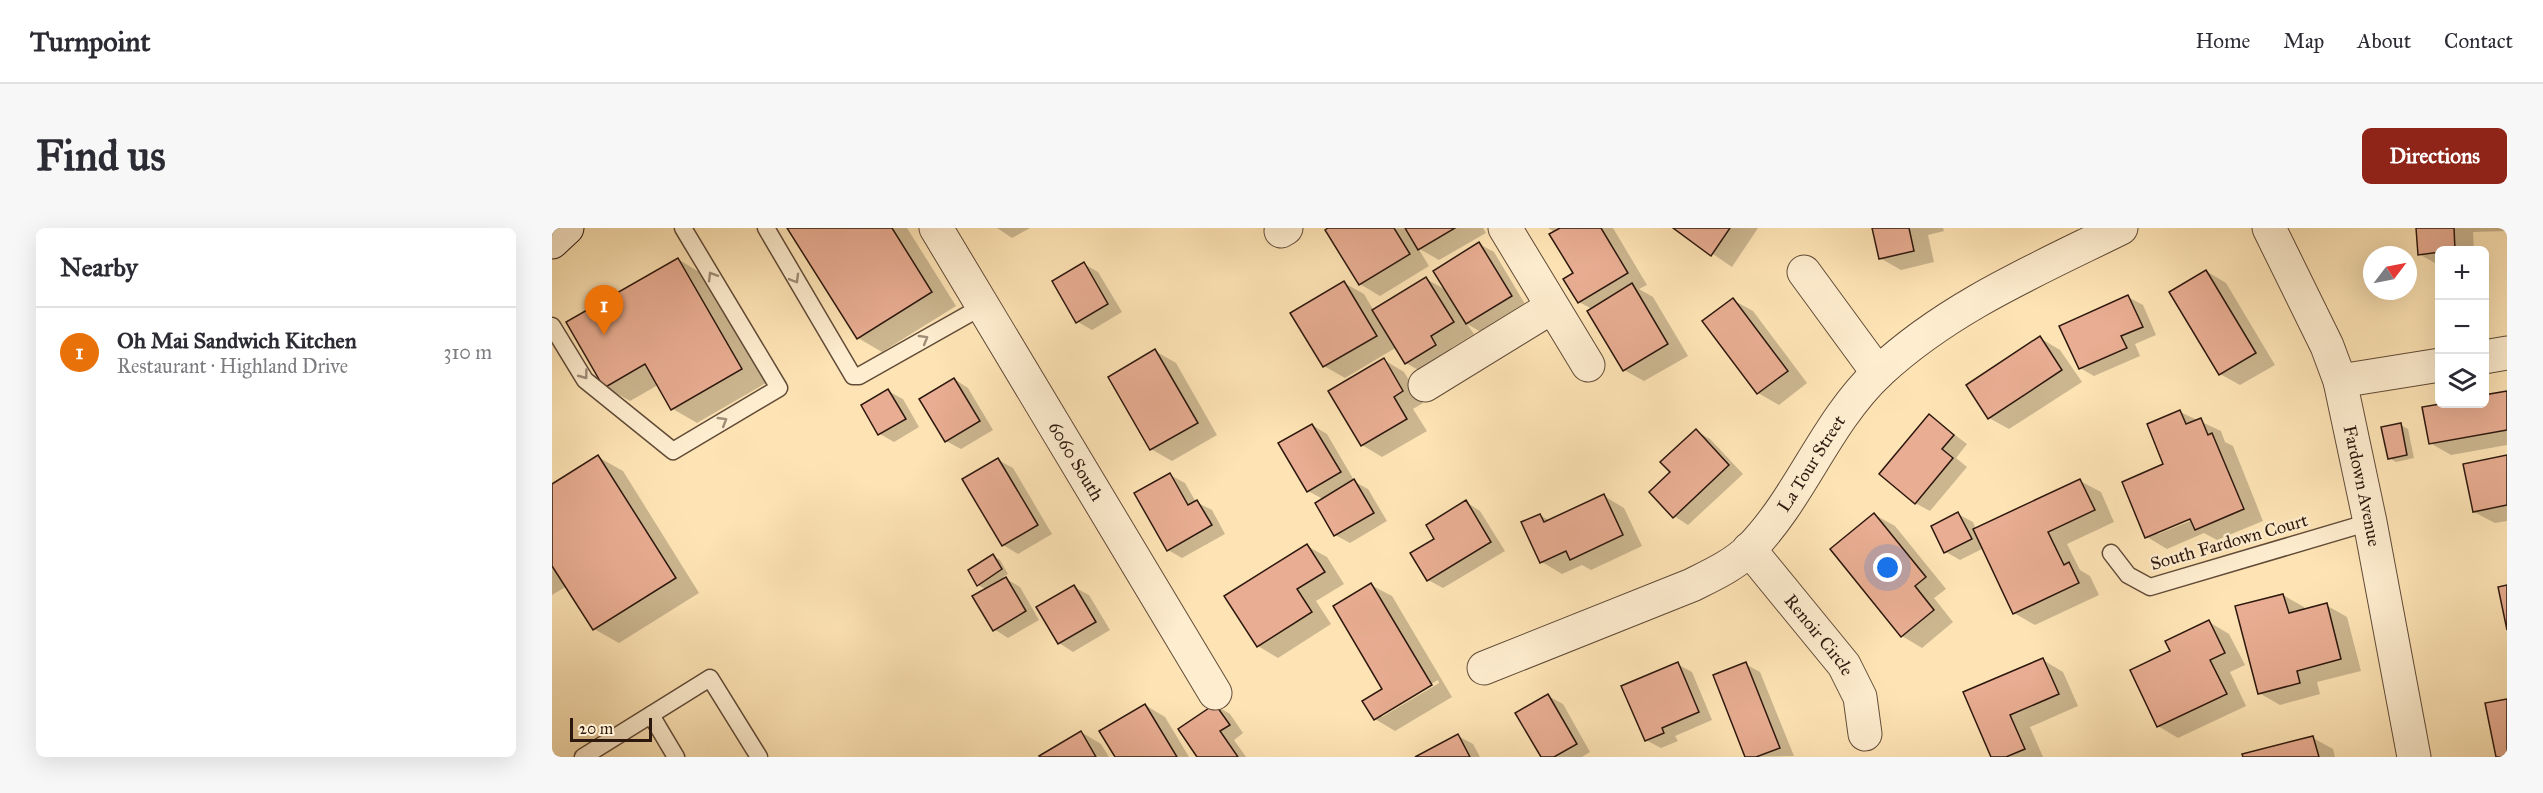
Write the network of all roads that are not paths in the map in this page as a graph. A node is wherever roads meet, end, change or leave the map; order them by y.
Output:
1 (684, 228) edge
2 (766, 228) edge
3 (936, 228) edge
4 (1505, 228) edge
5 (2121, 228) edge
6 (2269, 228) edge
7 (1804, 272) dead end
8 (983, 306) junction
9 (1552, 307) junction
10 (552, 326) edge
11 (2507, 353) edge
12 (2489, 356) edge
13 (1588, 365) dead end
14 (2435, 365) edge
15 (1878, 373) junction
16 (2340, 381) junction
17 (1425, 385) dead end
18 (2370, 522) junction
19 (1749, 549) junction
20 (2111, 553) dead end
21 (1485, 668) dead end
22 (1215, 693) dead end
23 (651, 715) junction
24 (1865, 734) dead end
25 (584, 757) edge
26 (676, 757) edge
27 (759, 757) edge
28 (2414, 757) edge

10 -> 1 lane
2 -> 8 lane
3 - 8 street, 6060 South
4 - 9 street
5 - 15 street, La Tour Street
6 - 16 street, Fardown Avenue
7 - 15 street
8 - 22 street, 6060 South
9 - 13 street
9 - 17 street
11 - 12 street
14 - 16 street
15 - 19 street, La Tour Street
16 - 18 street, Fardown Avenue
18 - 20 lane, South Fardown Court
18 - 28 street, Fardown Avenue
19 - 21 street, La Tour Street
19 - 24 street, Renoir Circle
23 - 25 lane
23 - 26 lane
23 - 27 lane

